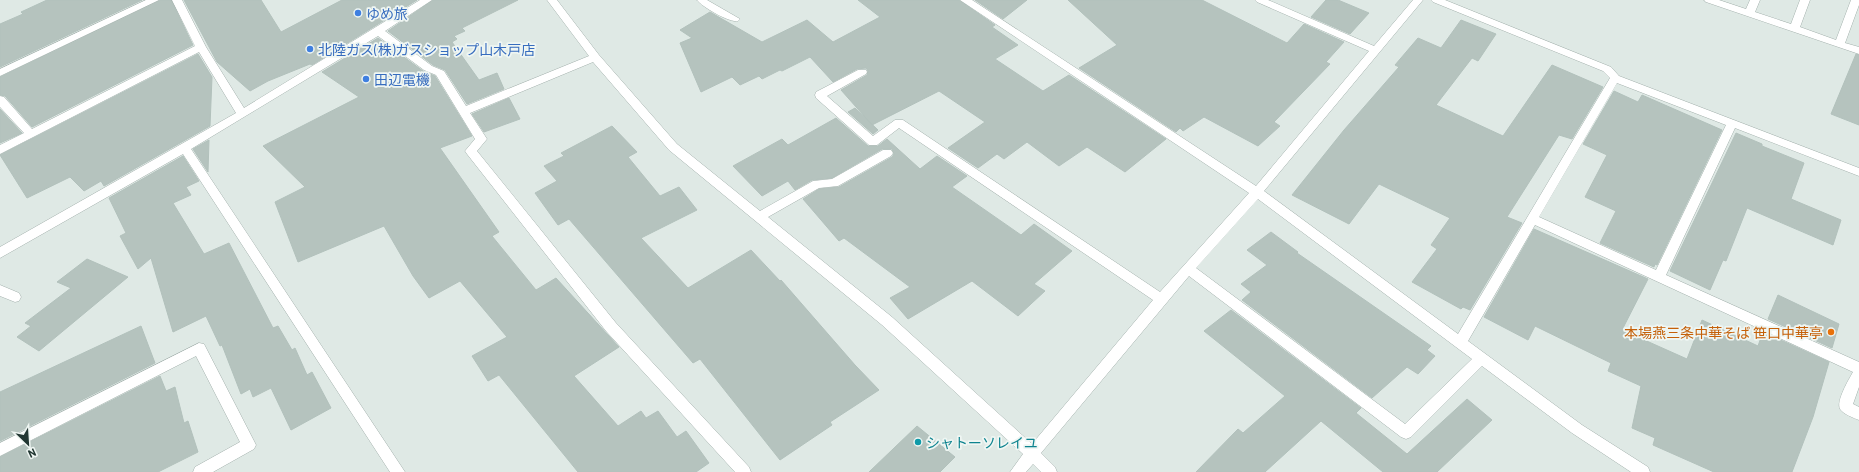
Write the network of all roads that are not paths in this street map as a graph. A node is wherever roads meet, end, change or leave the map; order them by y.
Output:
1 (154, 0) edge
2 (177, 0) edge
3 (427, 0) edge
4 (552, 0) edge
5 (702, 0) edge
6 (965, 0) edge
7 (1260, 0) edge
8 (1418, 0) edge
9 (1436, 0) edge
10 (1756, 0) edge
11 (1805, 0) edge
12 (1856, 0) edge
13 (1713, 1) edge
14 (1749, 14) junction
15 (735, 19) dead end
16 (1794, 29) junction
17 (378, 31) junction
18 (1839, 44) junction
19 (201, 47) junction
20 (1375, 50) junction
21 (1859, 51) edge
22 (595, 57) junction
23 (862, 72) dead end
24 (0, 73) edge
25 (1615, 78) junction
26 (0, 100) edge
27 (464, 111) junction
28 (242, 114) junction
29 (1732, 123) junction
30 (31, 134) junction
31 (185, 148) junction
32 (0, 150) edge
33 (887, 153) dead end
34 (1859, 172) edge
35 (1257, 192) junction
36 (758, 217) junction
37 (1532, 220) junction
38 (0, 253) edge
39 (1188, 269) junction
40 (1659, 276) junction
41 (0, 290) edge
42 (15, 297) dead end
43 (1162, 299) junction
44 (1460, 342) junction
45 (1482, 358) junction
46 (1859, 368) edge
47 (1859, 374) edge
48 (1859, 414) edge
49 (0, 450) edge
50 (1032, 453) junction
51 (200, 472) edge
52 (398, 472) edge
53 (744, 472) edge
54 (1017, 472) edge
55 (1050, 472) edge
56 (1643, 472) edge

1 - 24 street
2 - 19 street
3 - 17 street
4 - 22 street
5 - 15 street
6 - 35 street
7 - 20 street
8 - 20 street
9 - 25 street
10 - 14 street
11 - 16 street
12 - 18 street
13 - 14 street
14 - 16 street
16 - 18 street
17 - 27 street
17 - 28 street
18 - 21 street
19 - 28 street
19 - 30 street
20 - 35 street
22 - 27 street
22 - 36 street
23 - 43 street
25 - 29 street
25 - 37 street
26 - 30 street
27 - 53 street
28 - 31 street
29 - 34 street
29 - 40 street
30 - 32 street
31 - 38 street
31 - 52 street
33 - 36 street
35 - 39 street
35 - 44 street
36 - 50 street
37 - 40 street
37 - 44 street
39 - 43 street
39 - 45 street
40 - 46 street
41 - 42 street
43 - 50 street
44 - 45 street
45 - 56 street
47 - 48 street
49 - 51 street
50 - 54 street
50 - 55 street

